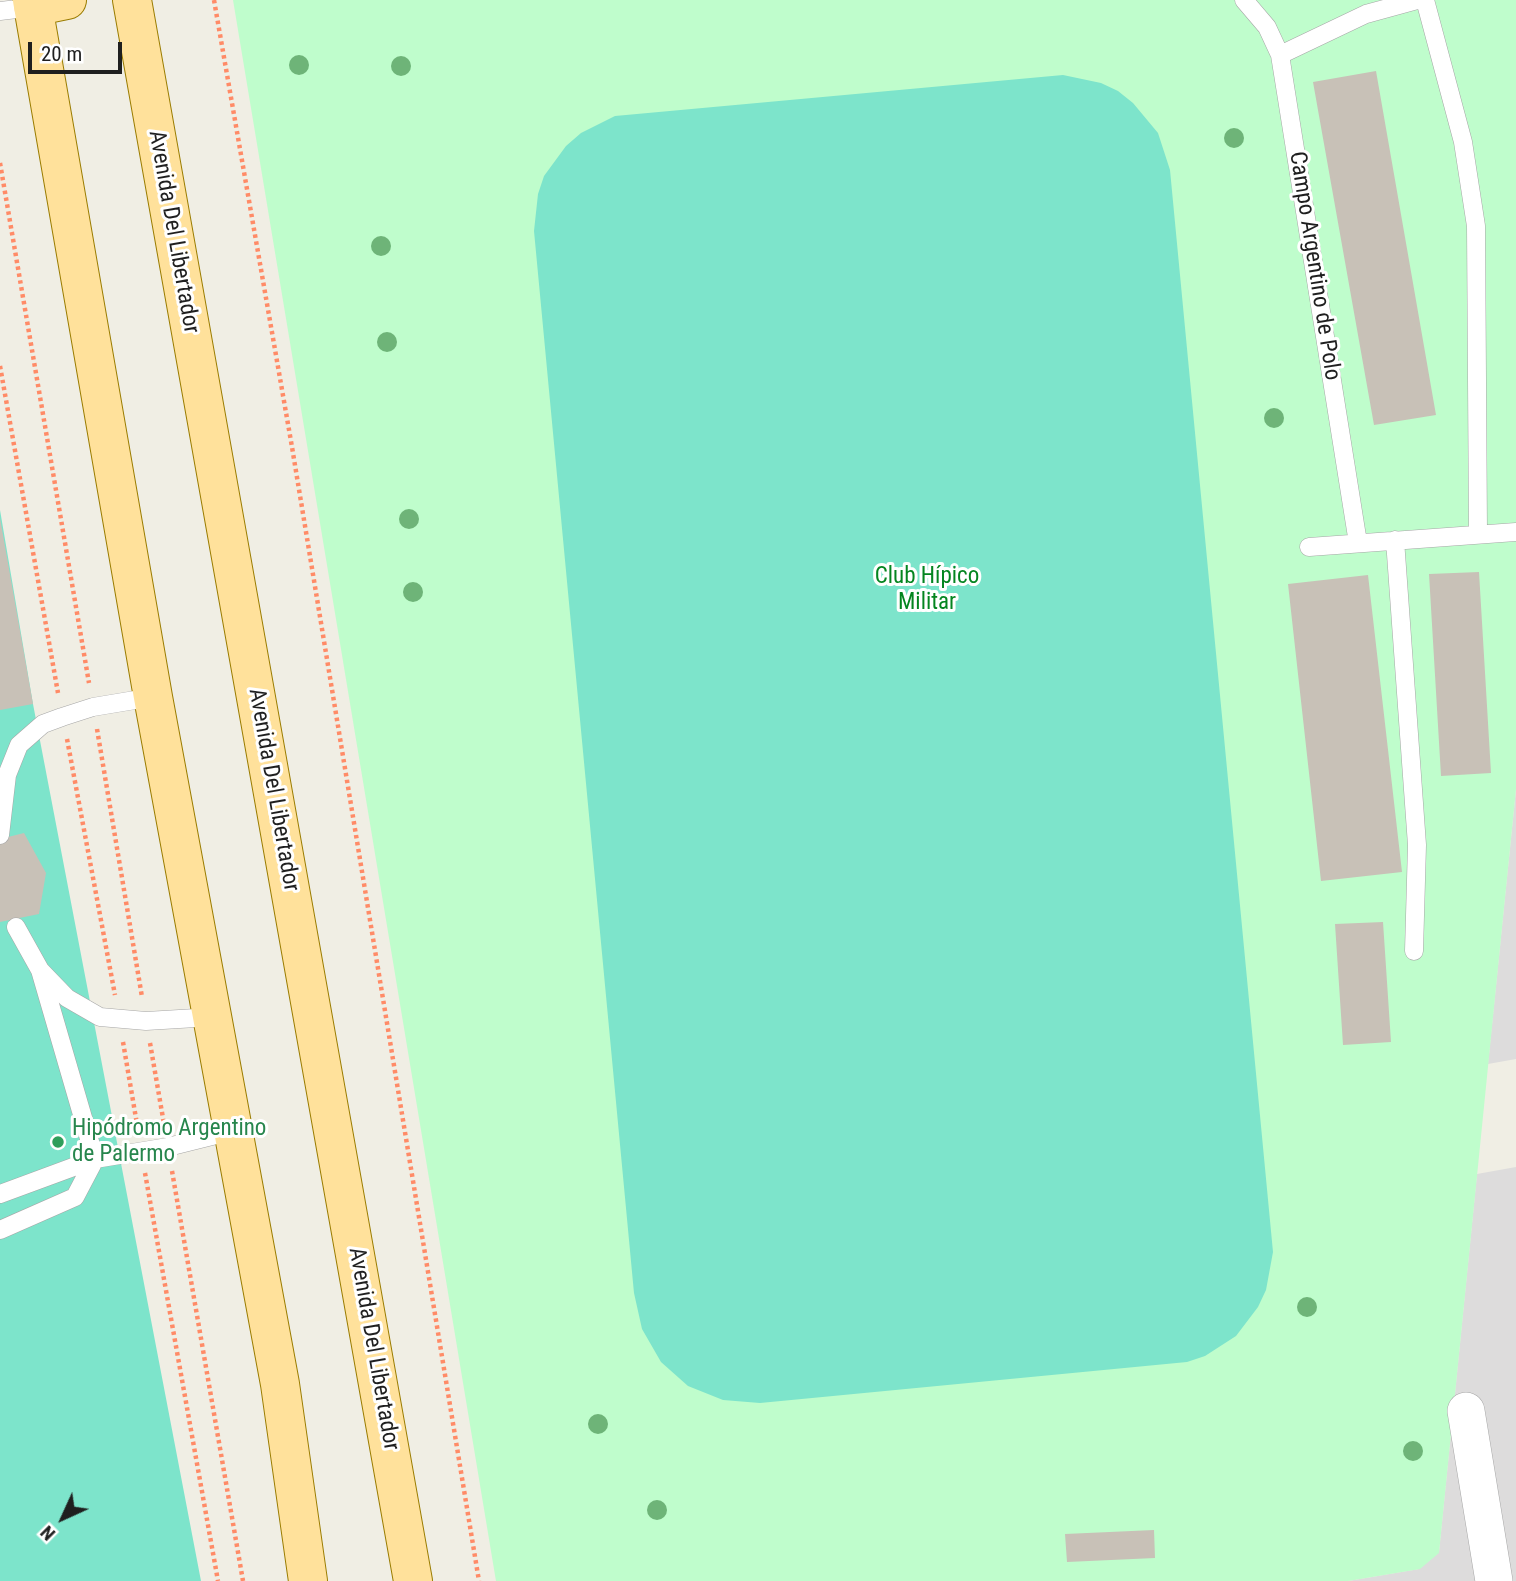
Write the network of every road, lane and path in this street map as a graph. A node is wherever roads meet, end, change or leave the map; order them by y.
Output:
1 (132, 0) edge
2 (214, 0) edge
3 (1244, 0) edge
4 (1417, 0) edge
5 (1425, 0) edge
6 (33, 5) edge
7 (1280, 55) junction
8 (0, 163) edge
9 (0, 366) edge
10 (1516, 532) edge
11 (1478, 533) junction
12 (1395, 540) junction
13 (1358, 543) junction
14 (1309, 547) dead end
15 (153, 697) junction
16 (93, 707) junction
17 (62, 717) junction
18 (0, 835) edge
19 (16, 927) dead end
20 (1414, 951) dead end
21 (40, 970) junction
22 (214, 1017) junction
23 (119, 1018) junction
24 (146, 1021) junction
25 (232, 1131) junction
26 (168, 1147) junction
27 (141, 1152) junction
28 (95, 1159) junction
29 (0, 1194) edge
30 (0, 1230) edge
31 (1466, 1411) dead end
32 (218, 1581) edge
33 (243, 1581) edge
34 (308, 1581) edge
35 (413, 1581) edge
36 (479, 1581) edge
37 (1493, 1581) edge

1 - 35 main road, Avenida Del Libertador
2 - 36 path
3 - 7 lane, Campo Argentino de Polo
4 - 7 lane
5 - 11 lane
6 - 15 main road
7 - 13 lane, Campo Argentino de Polo
8 - 16 path
9 - 17 path
10 - 11 lane
11 - 12 lane
12 - 13 lane
12 - 20 lane
13 - 14 lane
15 - 16 lane
15 - 22 main road
16 - 17 lane
16 - 24 path
17 - 18 lane
17 - 23 path
19 - 21 lane
21 - 23 lane
21 - 28 lane
22 - 24 lane
22 - 25 main road
23 - 24 lane
23 - 27 path
24 - 26 path
25 - 26 lane
25 - 34 main road
26 - 27 lane
26 - 33 path
27 - 28 lane
27 - 32 path
28 - 29 lane
28 - 30 lane
31 - 37 street

